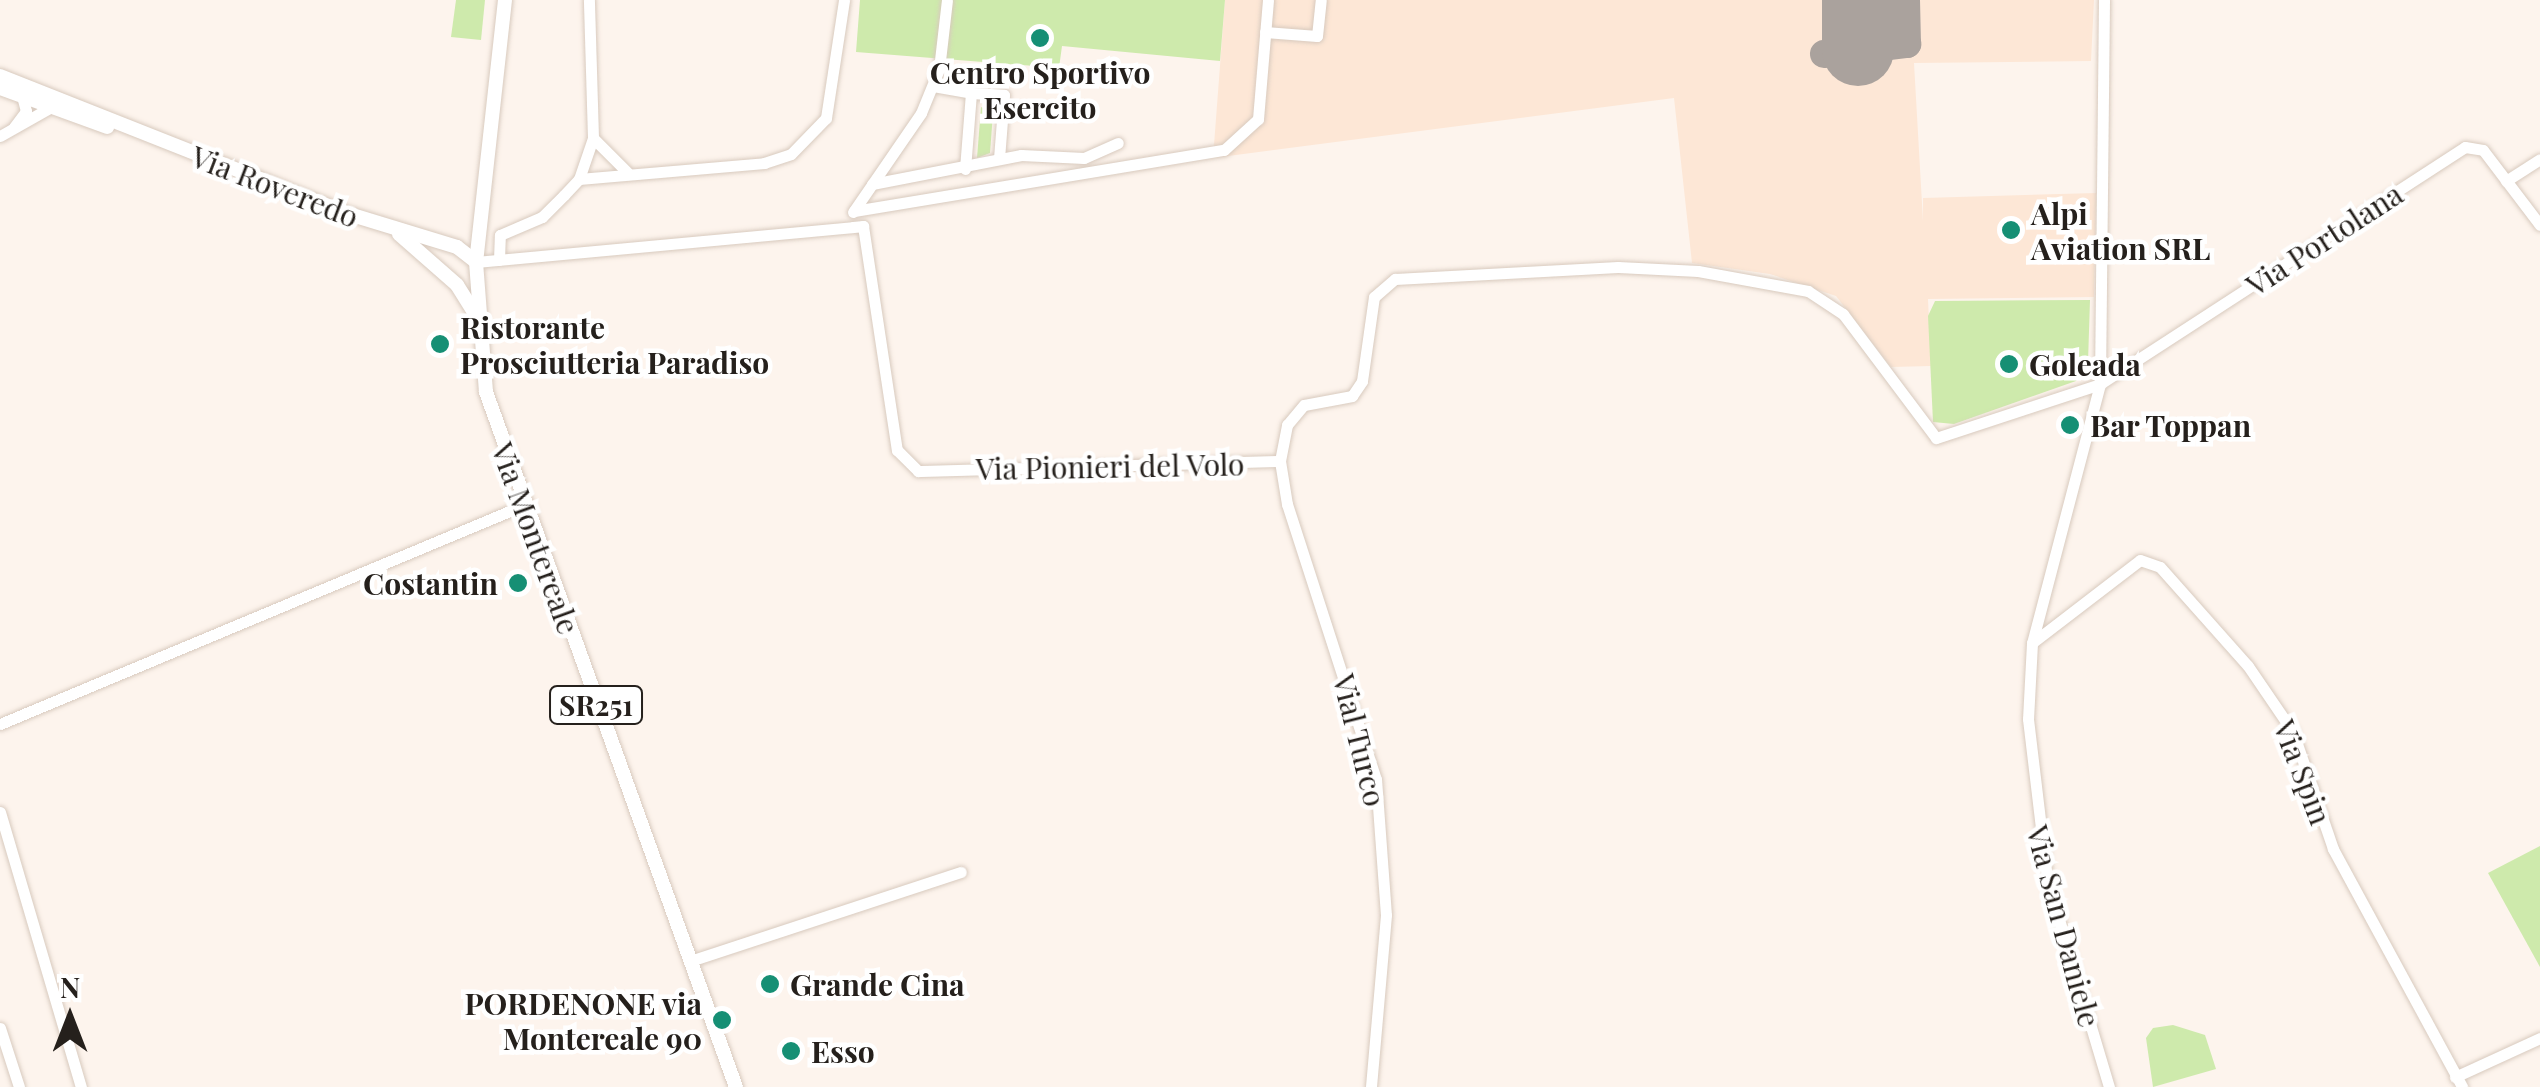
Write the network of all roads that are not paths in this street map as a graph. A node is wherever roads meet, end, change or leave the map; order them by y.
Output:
1 (504, 0) edge
2 (589, 0) edge
3 (844, 0) edge
4 (947, 0) edge
5 (1268, 0) edge
6 (1320, 0) edge
7 (2104, 0) edge
8 (1265, 32) junction
9 (0, 82) edge
10 (932, 86) junction
11 (971, 93) junction
12 (25, 98) junction
13 (51, 107) junction
14 (14, 128) junction
15 (0, 136) edge
16 (593, 138) junction
17 (156, 140) junction
18 (1118, 144) dead end
19 (999, 158) junction
20 (2540, 159) edge
21 (965, 169) junction
22 (630, 174) junction
23 (579, 179) junction
24 (2506, 181) junction
25 (872, 184) junction
26 (854, 211) junction
27 (481, 214) junction
28 (2540, 225) edge
29 (843, 228) junction
30 (395, 230) junction
31 (443, 242) junction
32 (499, 260) junction
33 (476, 262) junction
34 (439, 270) junction
35 (476, 317) junction
36 (2100, 384) junction
37 (1280, 462) junction
38 (524, 506) junction
39 (2032, 643) junction
40 (0, 724) edge
41 (0, 812) edge
42 (961, 872) dead end
43 (690, 962) junction
44 (0, 1028) edge
45 (2540, 1038) edge
46 (2458, 1082) edge
47 (19, 1087) edge
48 (81, 1087) edge
49 (736, 1087) edge
50 (1370, 1087) edge
51 (2109, 1087) edge

1 - 27 main road, SR251
2 - 16 street
3 - 22 street
4 - 10 street
5 - 8 street
6 - 8 street
7 - 36 street, Via San Daniele
8 - 26 street
9 - 12 main road, Via Roveredo
9 - 17 main road, Via Roveredo
10 - 11 street
10 - 25 street
11 - 19 street
11 - 21 street
12 - 13 main road, Via Roveredo
12 - 14 street
13 - 14 street
13 - 17 main road, Via Roveredo
14 - 15 street
16 - 22 street
16 - 23 street
17 - 30 main road, Via Roveredo
18 - 19 street
19 - 21 street
20 - 24 street
21 - 25 street
22 - 23 street
23 - 32 street
24 - 28 street
24 - 36 street, Via Portolana
25 - 26 street
26 - 29 street
27 - 31 main road
27 - 33 main road, SR251
29 - 32 street
29 - 37 street, Via Pionieri del Volo
30 - 31 main road, Via Roveredo
30 - 34 main road, Via Roveredo
31 - 33 main road, Via Roveredo
32 - 33 street
33 - 34 main road
33 - 35 main road, Via Montereale / SR251
34 - 35 main road, Via Roveredo
35 - 38 main road, Via Montereale / SR251
36 - 37 street, Via Pionieri del Volo
36 - 39 street, Via San Daniele
37 - 50 street, Vial Turco
38 - 40 street
38 - 43 main road, Via Montereale / SR251
39 - 46 street, Via Spin
39 - 51 street, Via San Daniele
41 - 48 street
42 - 43 street
43 - 49 main road, Via Montereale / SR251
44 - 47 street
45 - 46 street

